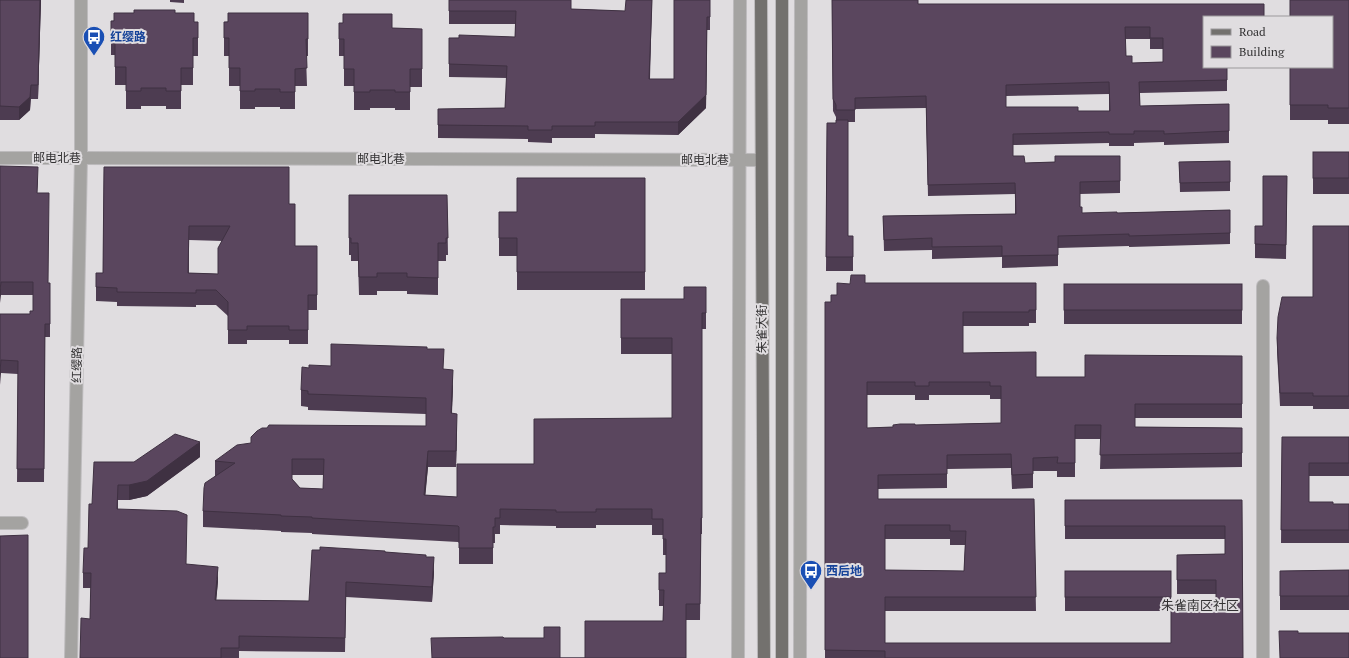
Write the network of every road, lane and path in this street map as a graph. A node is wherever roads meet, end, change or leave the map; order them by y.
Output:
1 (81, 0) edge
2 (740, 0) edge
3 (762, 0) edge
4 (782, 0) edge
5 (801, 0) edge
6 (0, 158) edge
7 (81, 158) junction
8 (739, 160) junction
9 (761, 160) junction
10 (1263, 286) dead end
11 (0, 523) edge
12 (22, 523) dead end
13 (71, 658) edge
14 (738, 658) edge
15 (764, 658) edge
16 (782, 658) edge
17 (800, 658) edge
18 (1263, 658) edge

1 - 7 street, 红缨路
2 - 8 street
3 - 9 main road, 朱雀大街
4 - 16 main road, 朱雀大街
5 - 17 street
6 - 7 street, 邮电北巷
7 - 8 street, 邮电北巷
7 - 13 street, 红缨路
8 - 9 street, 邮电北巷
8 - 14 street
9 - 15 main road, 朱雀大街
10 - 18 street
11 - 12 street

